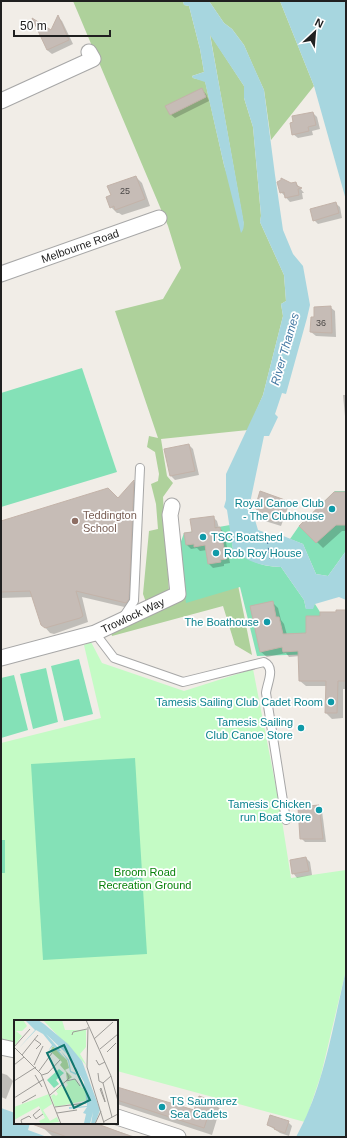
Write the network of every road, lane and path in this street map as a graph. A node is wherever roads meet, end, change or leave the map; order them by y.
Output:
1 (92, 59) dead end
2 (1, 101) edge
3 (159, 218) dead end
4 (1, 274) edge
5 (140, 468) dead end
6 (172, 506) dead end
7 (121, 622) junction
8 (95, 633) junction
9 (1, 658) edge
10 (286, 820) dead end
11 (1, 1047) edge
12 (14, 1050) edge
13 (118, 1118) edge
14 (178, 1137) edge

1 - 2 street
3 - 4 street, Melbourne Road
5 - 7 lane
6 - 7 street, Trowlock Way
7 - 8 street, Trowlock Way
8 - 9 street, Trowlock Way
8 - 10 lane
11 - 12 street
13 - 14 street

